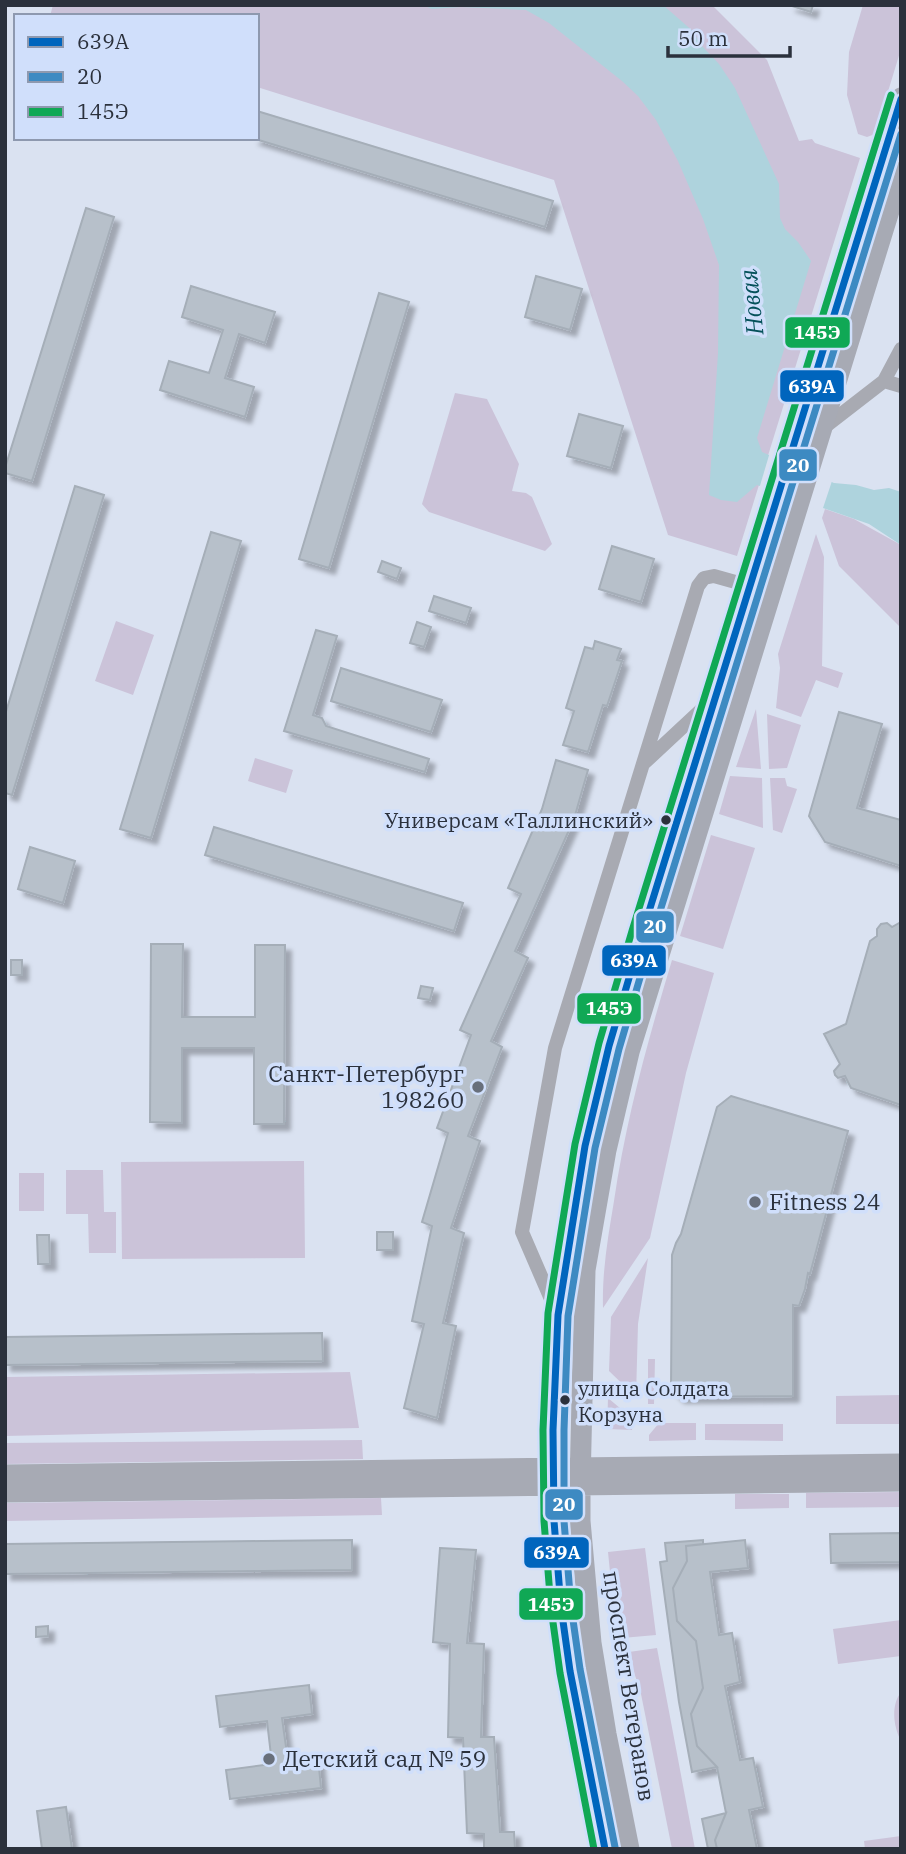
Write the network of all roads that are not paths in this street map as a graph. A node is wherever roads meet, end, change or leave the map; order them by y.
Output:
1 (901, 98) edge
2 (901, 172) edge
3 (901, 349) edge
4 (884, 381) junction
5 (901, 386) edge
6 (810, 440) junction
7 (761, 589) junction
8 (715, 696) junction
9 (642, 765) junction
10 (558, 1315) junction
11 (901, 1464) edge
12 (5, 1475) edge
13 (553, 1477) junction
14 (580, 1477) junction
15 (901, 1481) edge
16 (5, 1492) edge
17 (605, 1849) edge
18 (629, 1849) edge

1 - 6 main road
2 - 6 main road
3 - 4 street
4 - 5 street
4 - 6 street
6 - 7 main road, проспект Ветеранов
7 - 8 main road, проспект Ветеранов
7 - 9 street
7 - 14 main road, проспект Ветеранов
8 - 9 street
8 - 10 main road, проспект Ветеранов
9 - 10 street
10 - 13 main road, проспект Ветеранов
11 - 14 main road
12 - 13 main road
13 - 14 main road
13 - 16 main road
13 - 17 main road, проспект Ветеранов
14 - 15 main road
14 - 18 main road, проспект Ветеранов

